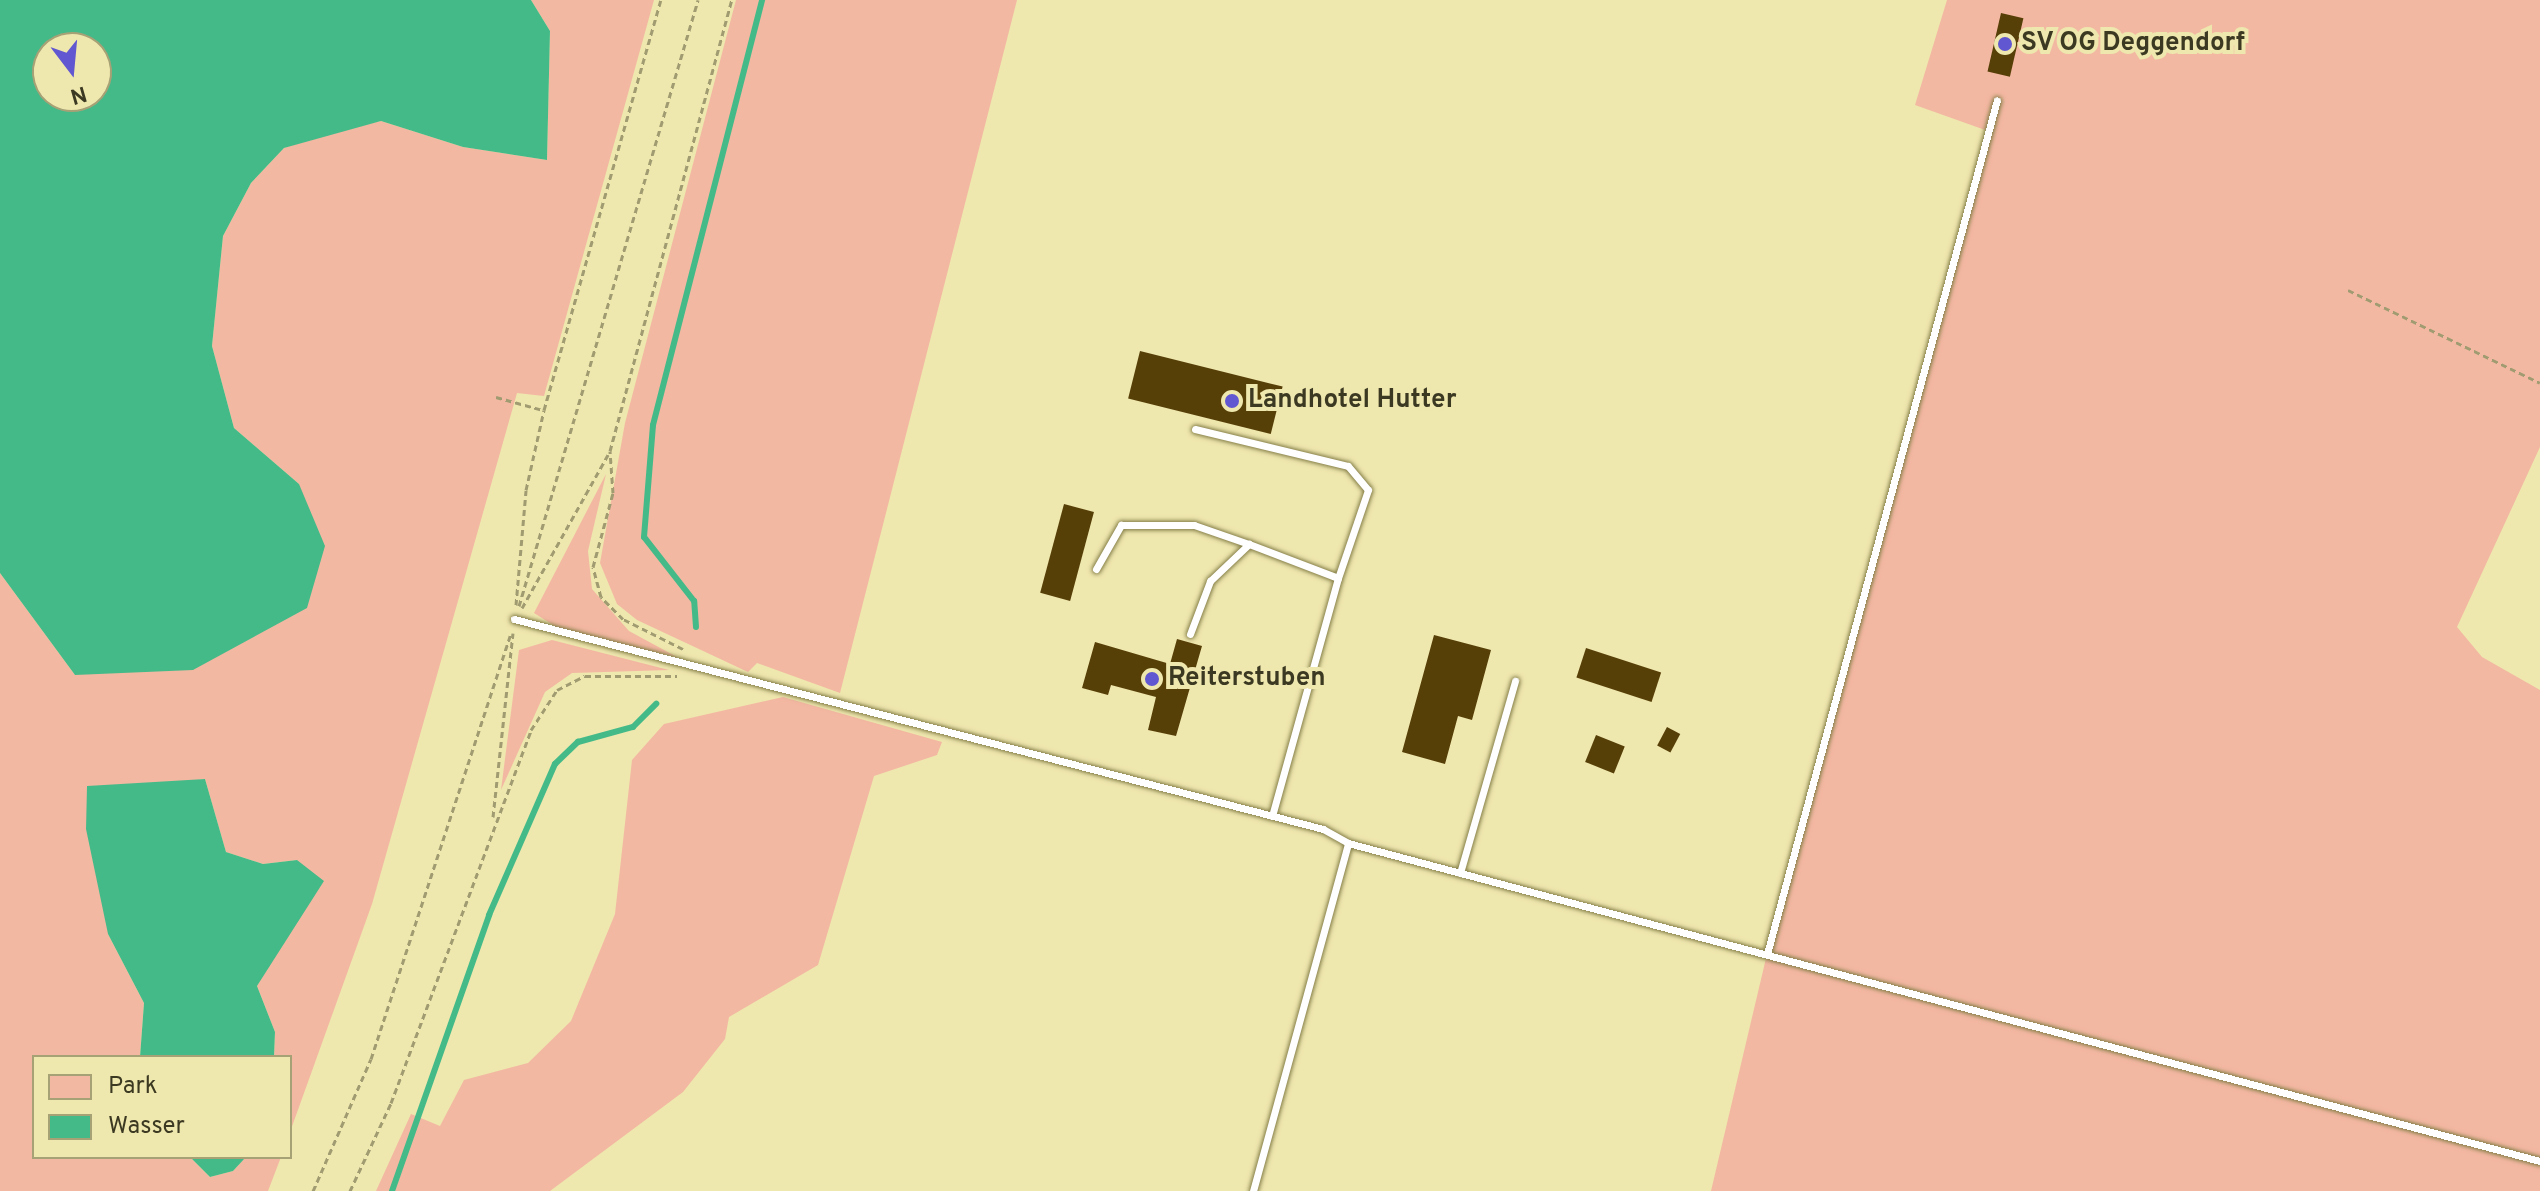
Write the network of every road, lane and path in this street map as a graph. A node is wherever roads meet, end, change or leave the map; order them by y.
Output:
1 (661, 0) edge
2 (698, 0) edge
3 (732, 0) edge
4 (1997, 100) dead end
5 (2348, 290) dead end
6 (2540, 383) edge
7 (496, 397) dead end
8 (544, 410) junction
9 (1195, 429) dead end
10 (1249, 544) junction
11 (1096, 569) dead end
12 (1338, 578) junction
13 (514, 619) junction
14 (1190, 634) dead end
15 (686, 652) dead end
16 (681, 675) dead end
17 (1515, 681) dead end
18 (1272, 816) junction
19 (1348, 843) junction
20 (1460, 873) junction
21 (1767, 954) junction
22 (2540, 1161) edge
23 (313, 1191) edge
24 (350, 1191) edge
25 (1253, 1191) edge

1 - 8 path
2 - 13 path
3 - 15 path
4 - 21 lane
5 - 6 path
7 - 8 path
8 - 13 path
9 - 12 lane
10 - 11 lane
10 - 12 lane
10 - 14 lane
12 - 18 lane
13 - 18 lane
13 - 23 path
16 - 24 path
17 - 20 lane
18 - 19 lane
19 - 20 lane
19 - 25 lane
20 - 21 lane
21 - 22 lane

